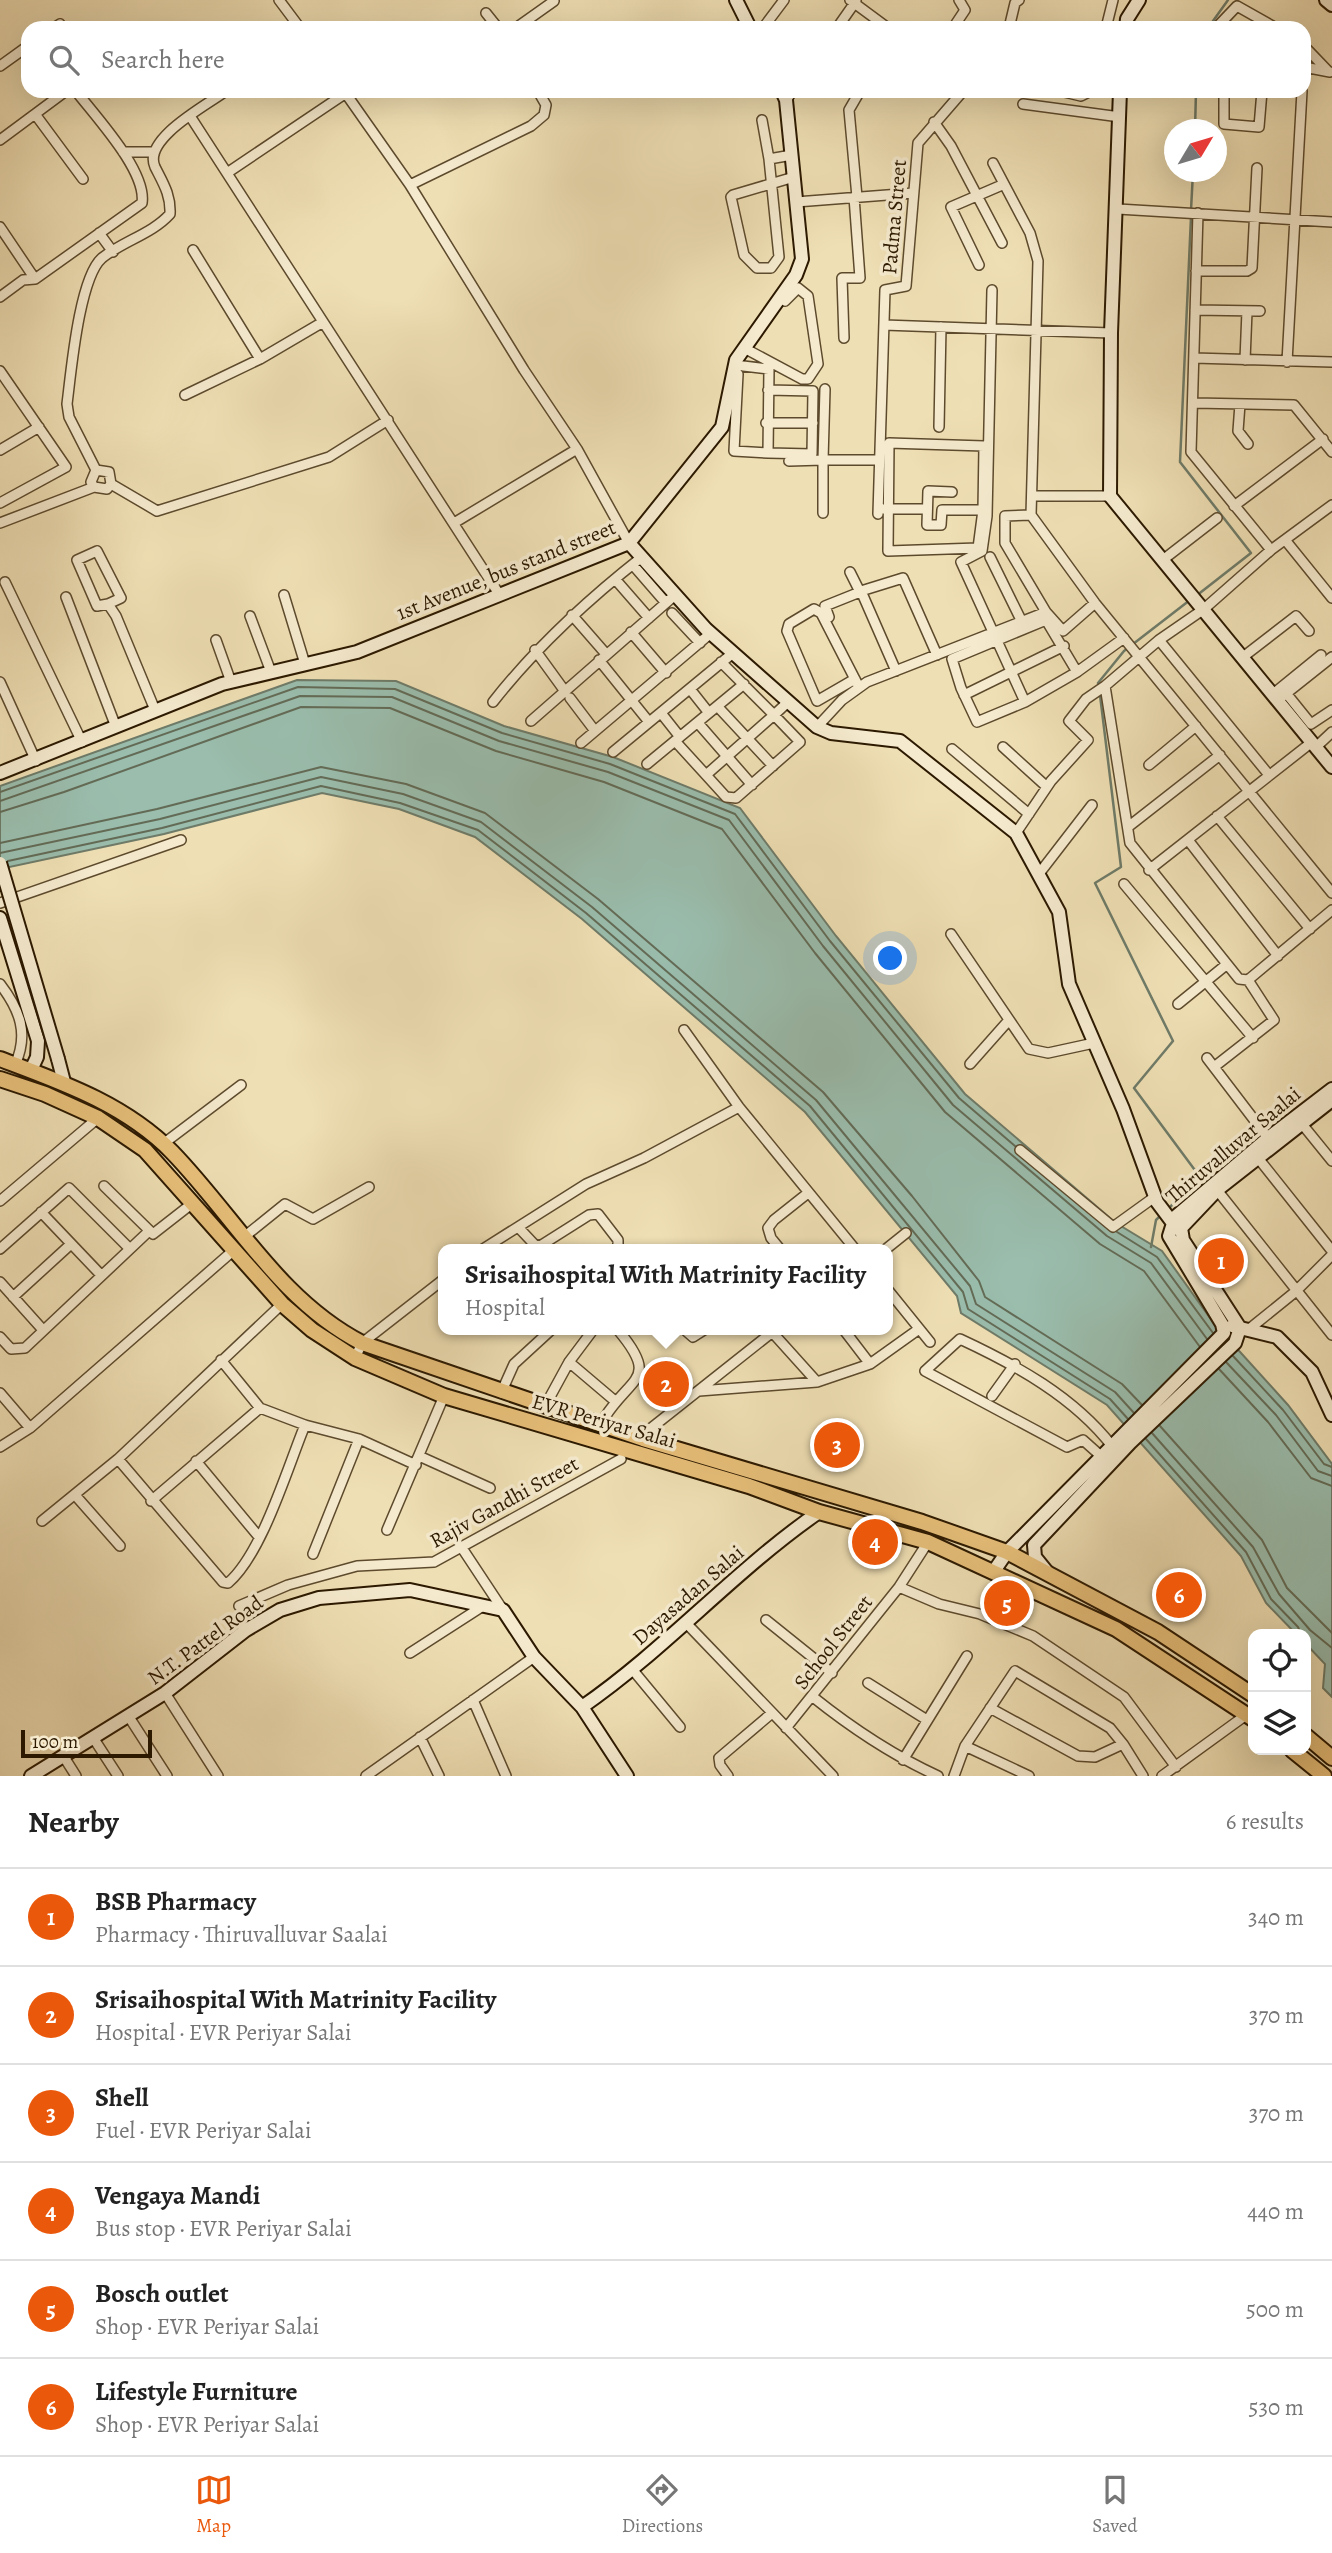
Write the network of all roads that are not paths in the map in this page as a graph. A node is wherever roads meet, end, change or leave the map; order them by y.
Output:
1 (279, 0) edge
2 (736, 0) edge
3 (784, 0) edge
4 (959, 0) edge
5 (1019, 0) edge
6 (1113, 0) edge
7 (1137, 0) edge
8 (1326, 0) edge
9 (554, 1) edge
10 (854, 1) edge
11 (1332, 5) edge
12 (486, 13) dead end
13 (295, 21) edge
14 (492, 21) edge
15 (526, 21) edge
16 (746, 21) edge
17 (768, 21) edge
18 (841, 21) edge
19 (879, 21) edge
20 (958, 21) edge
21 (1011, 21) edge
22 (1108, 21) edge
23 (1127, 21) edge
24 (1223, 21) edge
25 (1264, 21) edge
26 (21, 51) edge
27 (1311, 53) edge
28 (0, 66) edge
29 (1311, 68) edge
30 (1331, 72) edge
31 (57, 98) edge
32 (81, 98) edge
33 (216, 98) edge
34 (336, 98) edge
35 (349, 98) edge
36 (542, 98) edge
37 (787, 98) edge
38 (856, 98) edge
39 (956, 98) edge
40 (1120, 98) edge
41 (1224, 98) edge
42 (1261, 98) edge
43 (1303, 98) edge
44 (1024, 104) dead end
45 (35, 114) junction
46 (190, 116) junction
47 (1119, 117) junction
48 (762, 120) dead end
49 (934, 122) junction
50 (0, 140) edge
51 (123, 152) junction
52 (153, 152) junction
53 (792, 155) junction
54 (769, 159) junction
55 (993, 163) dead end
56 (1257, 168) dead end
57 (227, 173) junction
58 (794, 177) junction
59 (82, 179) dead end
60 (772, 183) junction
61 (410, 185) junction
62 (1002, 185) junction
63 (913, 193) junction
64 (978, 195) junction
65 (856, 197) junction
66 (796, 202) junction
67 (1118, 209) junction
68 (1198, 213) junction
69 (1255, 217) junction
70 (1296, 219) junction
71 (1332, 222) edge
72 (0, 227) edge
73 (99, 233) junction
74 (1002, 243) dead end
75 (193, 250) dead end
76 (113, 252) junction
77 (979, 265) dead end
78 (1196, 271) junction
79 (35, 279) junction
80 (992, 290) dead end
81 (0, 298) edge
82 (782, 299) junction
83 (1195, 310) junction
84 (1247, 311) junction
85 (1260, 311) dead end
86 (323, 323) junction
87 (884, 325) junction
88 (941, 327) junction
89 (990, 329) junction
90 (1037, 331) junction
91 (1111, 333) junction
92 (844, 338) dead end
93 (748, 350) junction
94 (1194, 358) junction
95 (260, 359) junction
96 (1245, 360) junction
97 (1287, 362) junction
98 (1332, 362) edge
99 (737, 365) junction
100 (0, 371) edge
101 (825, 389) dead end
102 (768, 390) junction
103 (185, 395) dead end
104 (1194, 403) junction
105 (1240, 404) junction
106 (388, 420) junction
107 (766, 423) junction
108 (813, 423) junction
109 (39, 427) junction
110 (939, 427) dead end
111 (1323, 439) junction
112 (1248, 444) dead end
113 (577, 449) junction
114 (0, 450) edge
115 (1332, 452) edge
116 (768, 453) junction
117 (823, 460) junction
118 (879, 460) junction
119 (789, 461) dead end
120 (96, 470) junction
121 (111, 484) junction
122 (94, 487) junction
123 (952, 492) dead end
124 (1033, 496) junction
125 (1110, 496) junction
126 (0, 505) edge
127 (1234, 506) junction
128 (927, 509) junction
129 (881, 511) junction
130 (1330, 511) edge
131 (822, 513) dead end
132 (985, 513) junction
133 (1031, 515) junction
134 (1005, 516) junction
135 (1217, 518) dead end
136 (4, 522) edge
137 (454, 523) junction
138 (1286, 541) junction
139 (629, 543) junction
140 (1271, 550) junction
141 (990, 557) dead end
142 (1164, 559) junction
143 (637, 561) junction
144 (850, 572) dead end
145 (615, 579) junction
146 (5, 582) dead end
147 (860, 592) junction
148 (499, 594) junction
149 (284, 595) dead end
150 (66, 597) dead end
151 (1332, 598) edge
152 (671, 599) junction
153 (1095, 603) junction
154 (108, 604) junction
155 (1203, 608) junction
156 (1046, 612) junction
157 (672, 613) dead end
158 (572, 615) junction
159 (250, 616) dead end
160 (649, 618) junction
161 (1022, 622) junction
162 (1309, 631) dead end
163 (631, 632) junction
164 (711, 633) junction
165 (994, 638) junction
166 (1159, 639) junction
167 (216, 640) dead end
168 (700, 643) junction
169 (1064, 646) junction
170 (1131, 647) junction
171 (535, 650) junction
172 (733, 653) junction
173 (937, 655) junction
174 (1321, 655) dead end
175 (602, 657) junction
176 (1243, 657) junction
177 (1332, 657) edge
178 (721, 663) junction
179 (305, 664) junction
180 (896, 671) junction
181 (271, 672) junction
182 (1010, 672) junction
183 (1077, 672) junction
184 (666, 673) junction
185 (0, 682) edge
186 (231, 682) junction
187 (859, 683) junction
188 (744, 684) junction
189 (690, 689) junction
190 (1101, 689) junction
191 (567, 694) junction
192 (964, 695) junction
193 (1279, 696) junction
194 (633, 701) junction
195 (493, 702) dead end
196 (788, 702) junction
197 (1024, 702) junction
198 (155, 710) junction
199 (713, 710) junction
200 (1332, 710) edge
201 (660, 713) junction
202 (774, 715) junction
203 (531, 721) dead end
204 (649, 722) junction
205 (698, 723) junction
206 (1196, 726) junction
207 (117, 727) junction
208 (817, 727) junction
209 (595, 731) junction
210 (1332, 732) edge
211 (678, 739) junction
212 (747, 739) junction
213 (82, 742) junction
214 (581, 743) dead end
215 (1314, 744) junction
216 (1003, 747) dead end
217 (951, 748) dead end
218 (613, 752) dead end
219 (1220, 755) junction
220 (727, 756) junction
221 (36, 761) junction
222 (647, 764) dead end
223 (1149, 765) dead end
224 (772, 766) junction
225 (1332, 766) edge
226 (0, 774) edge
227 (706, 775) junction
228 (1269, 775) junction
229 (752, 785) junction
230 (1047, 787) junction
231 (1249, 790) junction
232 (1092, 805) dead end
233 (1029, 814) junction
234 (1217, 816) junction
235 (1128, 827) junction
236 (1016, 833) junction
237 (1188, 839) junction
238 (181, 840) dead end
239 (0, 863) edge
240 (1149, 870) junction
241 (1038, 875) junction
242 (1124, 884) dead end
243 (1332, 892) edge
244 (0, 903) edge
245 (1332, 910) edge
246 (0, 918) edge
247 (1310, 929) junction
248 (951, 934) dead end
249 (1278, 956) junction
250 (1226, 965) junction
251 (1248, 980) junction
252 (1207, 981) junction
253 (0, 984) edge
254 (1178, 1004) dead end
255 (1009, 1020) junction
256 (684, 1030) dead end
257 (1253, 1038) junction
258 (1094, 1042) junction
259 (1207, 1058) dead end
260 (0, 1059) edge
261 (34, 1064) junction
262 (970, 1064) dead end
263 (15, 1065) junction
264 (1214, 1068) junction
265 (0, 1079) edge
266 (64, 1083) junction
267 (241, 1086) dead end
268 (1332, 1089) edge
269 (1332, 1100) edge
270 (739, 1107) junction
271 (98, 1118) junction
272 (1302, 1124) junction
273 (1268, 1138) junction
274 (163, 1144) junction
275 (1020, 1150) dead end
276 (1258, 1158) junction
277 (1332, 1161) edge
278 (104, 1186) dead end
279 (369, 1187) dead end
280 (1217, 1190) junction
281 (808, 1193) junction
282 (1156, 1199) junction
283 (0, 1201) edge
284 (194, 1202) junction
285 (41, 1212) junction
286 (1173, 1222) junction
287 (518, 1227) junction
288 (148, 1232) junction
289 (906, 1233) dead end
290 (244, 1237) junction
291 (71, 1244) junction
292 (492, 1244) edge
293 (534, 1244) edge
294 (542, 1244) edge
295 (620, 1244) edge
296 (776, 1244) edge
297 (851, 1244) edge
298 (892, 1244) edge
299 (129, 1248) junction
300 (0, 1249) edge
301 (234, 1250) junction
302 (1332, 1253) edge
303 (101, 1275) junction
304 (0, 1282) edge
305 (438, 1284) edge
306 (1296, 1292) junction
307 (893, 1296) edge
308 (13, 1297) junction
309 (282, 1304) junction
310 (1223, 1328) junction
311 (919, 1329) junction
312 (1244, 1329) junction
313 (43, 1330) junction
314 (546, 1335) edge
315 (589, 1335) edge
316 (622, 1335) edge
317 (769, 1335) edge
318 (777, 1335) edge
319 (848, 1335) edge
320 (1332, 1335) edge
321 (0, 1337) edge
322 (930, 1342) dead end
323 (362, 1343) junction
324 (355, 1358) junction
325 (221, 1360) junction
326 (569, 1362) junction
327 (870, 1364) junction
328 (1015, 1364) junction
329 (817, 1382) junction
330 (699, 1391) junction
331 (0, 1393) edge
332 (501, 1393) junction
333 (444, 1396) junction
334 (992, 1396) dead end
335 (615, 1401) junction
336 (545, 1405) junction
337 (260, 1408) junction
338 (1332, 1415) edge
339 (605, 1417) dead end
340 (305, 1425) junction
341 (1095, 1425) junction
342 (30, 1428) junction
343 (650, 1429) dead end
344 (1127, 1437) junction
345 (359, 1439) junction
346 (1083, 1440) junction
347 (1112, 1446) junction
348 (0, 1447) edge
349 (1102, 1457) junction
350 (118, 1459) junction
351 (621, 1459) dead end
352 (197, 1461) junction
353 (417, 1461) junction
354 (490, 1488) dead end
355 (75, 1494) junction
356 (151, 1501) junction
357 (819, 1512) junction
358 (42, 1521) dead end
359 (387, 1530) dead end
360 (259, 1537) junction
361 (928, 1542) junction
362 (120, 1546) dead end
363 (462, 1548) junction
364 (1007, 1552) junction
365 (313, 1554) dead end
366 (1026, 1563) junction
367 (994, 1571) junction
368 (1048, 1573) junction
369 (1016, 1583) junction
370 (899, 1587) junction
371 (239, 1606) dead end
372 (483, 1606) junction
373 (503, 1610) junction
374 (766, 1620) dead end
375 (687, 1624) junction
376 (410, 1653) dead end
377 (967, 1656) dead end
378 (534, 1657) junction
379 (632, 1669) junction
380 (832, 1673) junction
381 (868, 1683) dead end
382 (1248, 1692) edge
383 (165, 1693) junction
384 (813, 1697) junction
385 (473, 1700) junction
386 (582, 1707) junction
387 (990, 1707) junction
388 (1248, 1712) edge
389 (772, 1713) junction
390 (129, 1717) junction
391 (1248, 1718) edge
392 (927, 1720) junction
393 (680, 1727) dead end
394 (786, 1728) junction
395 (420, 1737) junction
396 (94, 1739) junction
397 (1311, 1741) edge
398 (1123, 1744) junction
399 (965, 1746) junction
400 (1298, 1755) edge
401 (64, 1756) junction
402 (1332, 1758) edge
403 (903, 1760) junction
404 (1176, 1767) junction
405 (31, 1776) edge
406 (76, 1776) edge
407 (117, 1776) edge
408 (167, 1776) edge
409 (218, 1776) edge
410 (366, 1776) edge
411 (438, 1776) edge
412 (506, 1776) edge
413 (627, 1776) edge
414 (728, 1776) edge
415 (833, 1776) edge
416 (938, 1776) edge
417 (954, 1776) edge
418 (1029, 1776) edge
419 (1143, 1776) edge
420 (1162, 1776) edge
421 (1324, 1776) edge

1 - 13 street
2 - 16 street
3 - 17 street
4 - 20 street
5 - 21 street
6 - 22 street
7 - 23 street
8 - 11 street
9 - 15 street
10 - 18 street
10 - 19 street
12 - 14 street
24 - 25 street
26 - 28 street
27 - 30 street
29 - 30 street
31 - 45 street
32 - 51 street
33 - 46 street
34 - 57 street
35 - 61 street
36 - 61 street
37 - 53 street, 1st Avenue, bus stand street
38 - 65 street
39 - 49 street, Padma Street
40 - 47 street
41 - 42 street
43 - 70 street
44 - 47 street
45 - 50 street
45 - 59 street
46 - 52 street
46 - 57 street
47 - 67 street
48 - 54 street
49 - 63 street, Padma Street
49 - 64 street
51 - 52 street
51 - 73 street
52 - 76 street
53 - 54 street
53 - 58 street, 1st Avenue, bus stand street
54 - 60 street
55 - 62 street
56 - 69 street
57 - 86 street
58 - 60 street
58 - 66 street, 1st Avenue, bus stand street
60 - 60 street
61 - 113 street
62 - 64 street
62 - 90 street
63 - 65 street
63 - 87 street, Padma Street
64 - 74 street
64 - 77 street
65 - 66 street
65 - 92 street
66 - 82 street, 1st Avenue, bus stand street
67 - 68 street
67 - 91 street
68 - 69 street
68 - 78 street
69 - 70 street
69 - 78 street
70 - 71 street
70 - 97 street
72 - 79 street
73 - 76 street
73 - 79 street
75 - 95 street
76 - 120 street
78 - 83 street
79 - 81 street
80 - 89 street
82 - 93 street, 1st Avenue, bus stand street
82 - 93 street
83 - 84 street
83 - 94 street
84 - 85 street
84 - 96 street
86 - 95 street
86 - 106 street
87 - 88 street
87 - 118 street, Padma Street
88 - 89 street
88 - 110 street
89 - 90 street
89 - 132 street
90 - 91 street
90 - 124 street
91 - 125 street
93 - 99 street, 1st Avenue, bus stand street
94 - 96 street
94 - 104 street
95 - 103 street
96 - 97 street
97 - 98 street
99 - 102 street
99 - 116 street
99 - 139 street, 1st Avenue, bus stand street
100 - 109 street
101 - 117 street
102 - 107 street
102 - 108 street
104 - 105 street
104 - 127 street
105 - 111 street
105 - 112 street
106 - 121 street
106 - 137 street
107 - 108 street
107 - 116 street
108 - 116 street
109 - 114 street
109 - 126 street
111 - 115 street
111 - 127 street
113 - 137 street
113 - 139 street
117 - 118 street
117 - 119 street
117 - 131 street
118 - 129 street, Padma Street
120 - 121 street
120 - 122 street
121 - 122 street
122 - 136 street
123 - 128 street
124 - 125 street
124 - 133 street
125 - 142 street
126 - 136 street
127 - 140 street
128 - 129 street
128 - 132 street
129 - 132 street
129 - 132 street
130 - 138 street
132 - 134 street
132 - 165 street
133 - 134 street
133 - 153 street
134 - 156 street
135 - 142 street
137 - 148 street
138 - 140 street
138 - 151 street
139 - 143 street
139 - 148 street, 1st Avenue, bus stand street
140 - 155 street
141 - 161 street
142 - 155 street
143 - 145 street
143 - 152 street
144 - 147 street
145 - 158 street
145 - 160 street
146 - 213 street
147 - 173 street
147 - 180 street
147 - 187 street
148 - 179 street, 1st Avenue, bus stand street
149 - 179 street
150 - 207 street
152 - 160 street
152 - 164 street
153 - 156 street
153 - 170 street
154 - 154 street
154 - 198 street
155 - 166 street
155 - 176 street
156 - 161 street
157 - 168 street
158 - 171 street
158 - 175 street
159 - 181 street
160 - 163 street
161 - 165 street
162 - 176 street
163 - 175 street
163 - 184 street
164 - 168 street
164 - 172 street
165 - 169 street
165 - 173 street
165 - 182 street
165 - 192 street
166 - 170 street
166 - 228 street
167 - 186 street
168 - 184 street
169 - 182 street
169 - 183 street
170 - 183 street
170 - 190 street
170 - 206 street
171 - 191 street
171 - 195 street
172 - 178 street
172 - 196 street
173 - 180 street
174 - 193 street
175 - 191 street
175 - 194 street
176 - 193 street
177 - 193 street
178 - 188 street
178 - 189 street
179 - 181 street, 1st Avenue, bus stand street
180 - 187 street
181 - 186 street, 1st Avenue, bus stand street
182 - 192 street
182 - 197 street
183 - 197 street
184 - 194 street
185 - 221 street
186 - 198 street, 1st Avenue, bus stand street
187 - 187 street
187 - 208 street
188 - 199 street
188 - 202 street
189 - 199 street
189 - 201 street
190 - 230 street
190 - 235 street
191 - 203 street
191 - 209 street
192 - 197 street
193 - 200 street
193 - 215 street
194 - 204 street
194 - 209 street
196 - 202 street
196 - 208 street
198 - 207 street, 1st Avenue, bus stand street
199 - 205 street
199 - 212 street
201 - 204 street
201 - 211 street
202 - 212 street
202 - 224 street
204 - 218 street
205 - 211 street
205 - 220 street
206 - 219 street
206 - 223 street
207 - 213 street, 1st Avenue, bus stand street
208 - 236 street
209 - 214 street
210 - 215 street
211 - 222 street
211 - 227 street
212 - 220 street
212 - 224 street
213 - 221 street, 1st Avenue, bus stand street
215 - 225 street
215 - 228 street
216 - 230 street
217 - 233 street
219 - 231 street
219 - 235 street
220 - 227 street
220 - 229 street
221 - 226 street, 1st Avenue, bus stand street
224 - 229 street
227 - 229 street
228 - 231 street
230 - 233 street
231 - 234 street
231 - 243 street
232 - 241 street
233 - 236 street
234 - 237 street
234 - 247 street
235 - 240 street
236 - 241 street
237 - 240 street
237 - 249 street
238 - 244 street
239 - 266 street, bridge
240 - 250 street
241 - 258 street
242 - 252 street
245 - 247 street
246 - 261 street
247 - 249 street
248 - 255 street
249 - 251 street
250 - 251 street
250 - 252 street
251 - 257 street
252 - 254 street
252 - 257 street
253 - 263 street
255 - 258 street
255 - 262 street
256 - 270 street
257 - 264 street
258 - 282 street
259 - 264 street
260 - 263 main road, EVR Periyar Salai
261 - 263 main road, EVR Periyar Salai
261 - 266 main road, EVR Periyar Salai
264 - 273 street
265 - 271 main road, EVR Periyar Salai
266 - 274 main road, EVR Periyar Salai
267 - 274 street
268 - 273 street, Thiruvalluvar Saalai
269 - 272 street, Thiruvalluvar Saalai
270 - 281 street
270 - 287 street
271 - 283 street
271 - 284 main road, EVR Periyar Salai
272 - 276 street, Thiruvalluvar Saalai
272 - 277 street
273 - 286 street, Thiruvalluvar Saalai
274 - 290 main road, EVR Periyar Salai
275 - 282 street
276 - 280 street, Thiruvalluvar Saalai
276 - 302 street
278 - 288 street
279 - 290 street
280 - 286 street, Thiruvalluvar Saalai
280 - 306 street
281 - 296 street
281 - 297 street
282 - 286 street
284 - 288 street
284 - 301 main road, EVR Periyar Salai
285 - 291 street
285 - 299 street
285 - 300 street
286 - 310 street, Thiruvalluvar Saalai
286 - 312 street
287 - 292 street
287 - 293 street
288 - 299 street
289 - 298 street
290 - 323 main road, EVR Periyar Salai
291 - 303 street
291 - 308 street
294 - 295 street
299 - 303 street
301 - 309 main road, EVR Periyar Salai
301 - 342 street
302 - 306 street
303 - 313 street
304 - 308 street
305 - 323 street
306 - 312 street
306 - 320 street
307 - 311 street
308 - 313 street
309 - 324 main road, EVR Periyar Salai
309 - 325 street
310 - 312 street
310 - 344 street
311 - 322 street
311 - 327 street
312 - 338 street
312 - 344 street
313 - 321 street
314 - 332 street
315 - 326 street
316 - 335 street
317 - 330 street
318 - 329 street
319 - 327 street
323 - 324 street
323 - 332 main road, EVR Periyar Salai
324 - 333 main road, EVR Periyar Salai
325 - 337 street
325 - 350 street
326 - 335 street
326 - 336 street
327 - 329 street
328 - 334 street
328 - 341 street
328 - 346 street
329 - 330 street
330 - 343 street
331 - 342 street
332 - 336 main road, EVR Periyar Salai
333 - 353 street
333 - 357 main road, EVR Periyar Salai
335 - 339 street
336 - 364 main road, EVR Periyar Salai
337 - 340 street
337 - 352 street
340 - 345 street
340 - 360 street
341 - 346 street
341 - 347 street
342 - 348 street
344 - 347 street
344 - 368 street
345 - 353 street
345 - 365 street
346 - 349 street
347 - 349 street
349 - 364 street
350 - 355 street
350 - 356 street
351 - 363 street, Rajiv Gandhi Street
352 - 356 street
352 - 360 street
353 - 354 street
353 - 359 street
355 - 358 street
355 - 362 street
356 - 360 street
357 - 361 main road, EVR Periyar Salai
357 - 375 street, Dayasadan Salai
361 - 367 main road, EVR Periyar Salai
361 - 370 street, School Street
363 - 371 street, Rajiv Gandhi Street
363 - 373 street
364 - 366 main road, EVR Periyar Salai
364 - 367 street
366 - 368 main road, EVR Periyar Salai
366 - 369 main road
367 - 369 main road, EVR Periyar Salai
368 - 382 main road, EVR Periyar Salai
369 - 388 main road, EVR Periyar Salai
370 - 380 street, School Street
370 - 404 street
372 - 373 street, N.T. Pattel Road
372 - 376 street
372 - 383 street, N.T. Pattel Road
373 - 378 street
374 - 380 street
375 - 379 street, Dayasadan Salai
375 - 389 street
377 - 392 street
378 - 385 street
378 - 386 street
379 - 386 street, Dayasadan Salai
379 - 393 street
380 - 384 street, School Street
381 - 392 street
383 - 390 street, N.T. Pattel Road
383 - 409 street
384 - 394 street, School Street
384 - 403 street
385 - 395 street
385 - 412 street
386 - 413 street
387 - 398 street
387 - 398 street
387 - 399 street
389 - 394 street
389 - 414 street
390 - 396 street, N.T. Pattel Road
390 - 408 street
391 - 404 street
392 - 403 street
394 - 415 street
395 - 410 street
395 - 411 street
396 - 401 street, N.T. Pattel Road
396 - 407 street
397 - 402 main road
398 - 419 street
399 - 417 street
399 - 418 street
400 - 421 main road
401 - 405 street, N.T. Pattel Road
401 - 406 street
403 - 416 street
404 - 420 street

